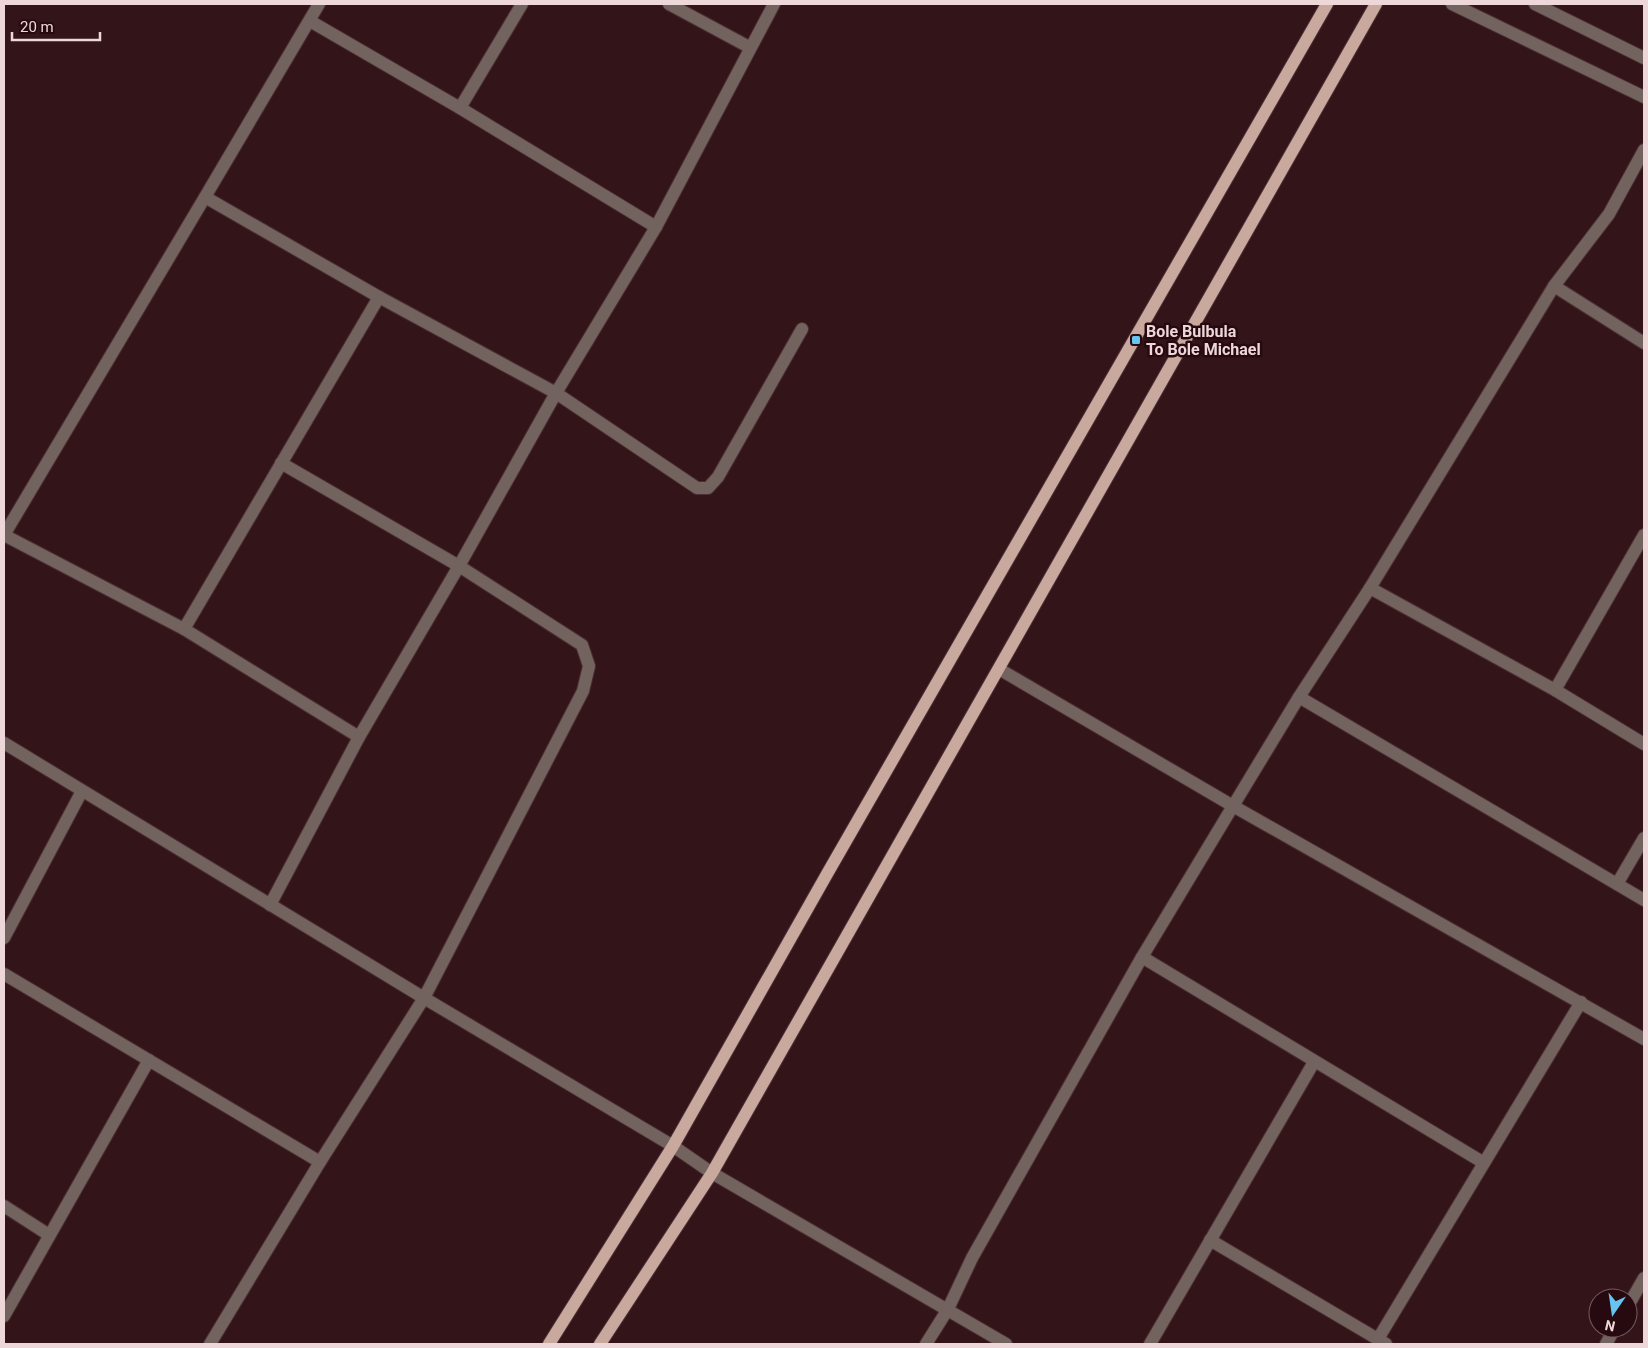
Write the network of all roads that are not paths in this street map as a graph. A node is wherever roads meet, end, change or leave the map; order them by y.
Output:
1 (319, 4) edge
2 (522, 4) edge
3 (669, 4) edge
4 (774, 4) edge
5 (1327, 4) edge
6 (1376, 4) edge
7 (1452, 4) edge
8 (1535, 4) edge
9 (310, 21) junction
10 (749, 47) junction
11 (1644, 58) edge
12 (1644, 97) edge
13 (460, 108) junction
14 (1644, 150) edge
15 (205, 197) junction
16 (656, 227) junction
17 (1554, 286) junction
18 (379, 297) junction
19 (802, 329) dead end
20 (1644, 343) edge
21 (556, 393) junction
22 (281, 464) junction
23 (4, 535) edge
24 (1642, 543) edge
25 (459, 566) junction
26 (1370, 588) junction
27 (184, 629) junction
28 (1000, 669) junction
29 (1554, 690) junction
30 (1299, 697) junction
31 (359, 737) junction
32 (4, 743) edge
33 (1644, 744) edge
34 (82, 791) junction
35 (1233, 806) junction
36 (1644, 838) edge
37 (1617, 884) junction
38 (1644, 900) edge
39 (270, 905) junction
40 (4, 938) edge
41 (1142, 957) junction
42 (4, 974) edge
43 (424, 998) junction
44 (1581, 1002) junction
45 (1644, 1039) edge
46 (149, 1060) junction
47 (1314, 1062) junction
48 (674, 1146) junction
49 (320, 1162) junction
50 (1484, 1163) junction
51 (712, 1172) junction
52 (4, 1206) edge
53 (49, 1235) junction
54 (1210, 1240) junction
55 (948, 1309) junction
56 (4, 1316) edge
57 (1382, 1342) edge
58 (210, 1344) edge
59 (550, 1344) edge
60 (600, 1344) edge
61 (926, 1344) edge
62 (1006, 1344) edge
63 (1150, 1344) edge

1 - 9 street
2 - 13 street
3 - 10 street
4 - 10 street
5 - 48 main road
6 - 28 main road
7 - 12 street
8 - 11 street
9 - 13 street
9 - 15 street
10 - 16 street
13 - 16 street
14 - 17 street
15 - 18 street
15 - 23 street
16 - 21 street
17 - 20 street
17 - 26 street
18 - 21 street
18 - 22 street
19 - 21 street
21 - 25 street
22 - 25 street
22 - 27 street
23 - 27 street
24 - 29 street
25 - 31 street
25 - 43 street
26 - 29 street
26 - 30 street
27 - 31 street
28 - 35 street
28 - 51 main road
29 - 33 street
30 - 35 street
30 - 37 street
31 - 39 street
32 - 34 street
34 - 39 street
34 - 40 street
35 - 41 street
35 - 44 street
36 - 37 street
37 - 38 street
39 - 43 street
41 - 47 street
41 - 55 street
42 - 46 street
43 - 48 street
43 - 49 street
44 - 45 street
44 - 50 street
46 - 49 street
46 - 53 street
47 - 50 street
47 - 54 street
48 - 51 street
48 - 59 main road
49 - 58 street
50 - 57 street
51 - 55 street
51 - 60 main road
52 - 53 street
53 - 56 street
54 - 57 street
54 - 63 street
55 - 61 street
55 - 62 street

